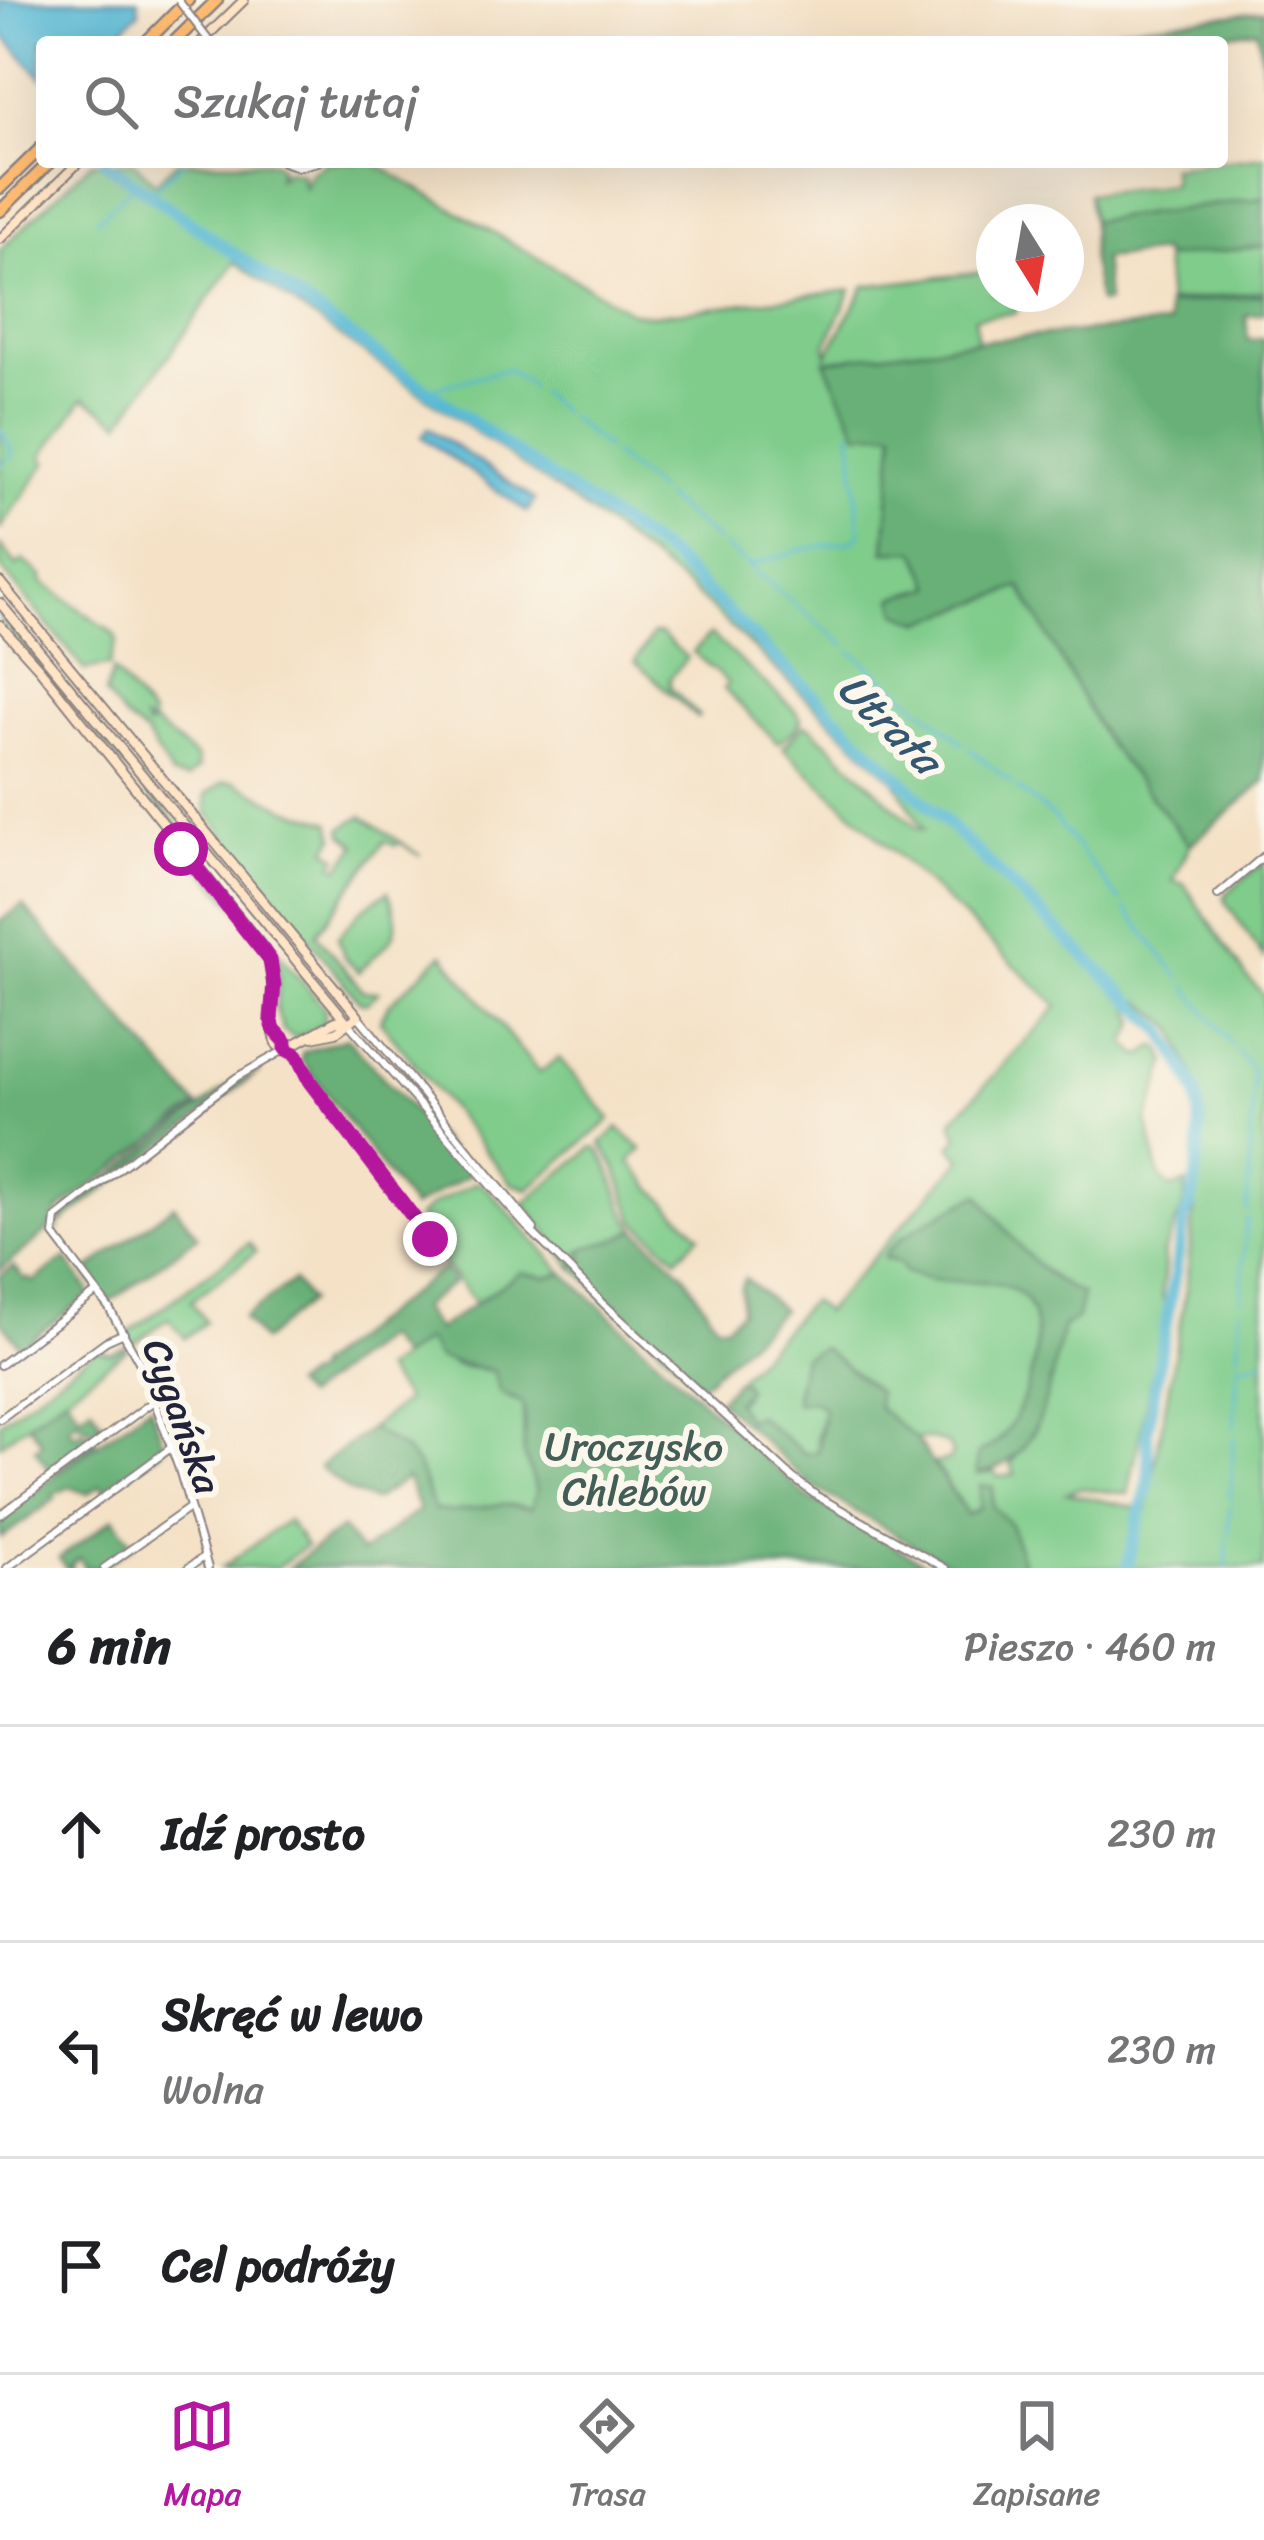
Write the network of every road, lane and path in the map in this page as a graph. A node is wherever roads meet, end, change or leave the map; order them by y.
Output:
1 (178, 0) edge
2 (188, 0) edge
3 (217, 0) edge
4 (244, 0) edge
5 (152, 36) edge
6 (180, 36) edge
7 (201, 36) edge
8 (211, 36) edge
9 (36, 153) edge
10 (44, 168) edge
11 (73, 168) edge
12 (0, 188) edge
13 (0, 211) edge
14 (0, 239) edge
15 (0, 582) edge
16 (0, 603) edge
17 (0, 625) edge
18 (1264, 856) edge
19 (1218, 895) dead end
20 (358, 1016) junction
21 (347, 1022) junction
22 (286, 1049) junction
23 (535, 1232) junction
24 (434, 1250) dead end
25 (97, 1292) junction
26 (124, 1333) junction
27 (0, 1365) edge
28 (154, 1400) junction
29 (0, 1419) edge
30 (172, 1448) junction
31 (189, 1508) junction
32 (0, 1515) edge
33 (204, 1557) junction
34 (7, 1568) edge
35 (104, 1568) edge
36 (188, 1568) edge
37 (208, 1568) edge
38 (945, 1568) edge

1 - 7 street, bridge
2 - 5 highway
3 - 6 highway
4 - 8 street
9 - 12 highway
10 - 13 highway
11 - 14 street
15 - 20 street
16 - 21 street
17 - 22 street
18 - 19 street
20 - 21 street
20 - 23 street
21 - 22 street
21 - 23 street
22 - 24 street
22 - 25 street, Cygańska
23 - 38 street
25 - 26 street, Cygańska
25 - 27 street
26 - 28 street, Cygańska
26 - 29 street
28 - 30 street, Cygańska
28 - 32 street
30 - 31 street, Cygańska
30 - 34 street
31 - 33 street, Cygańska
31 - 35 street
33 - 36 street
33 - 37 street, Cygańska

